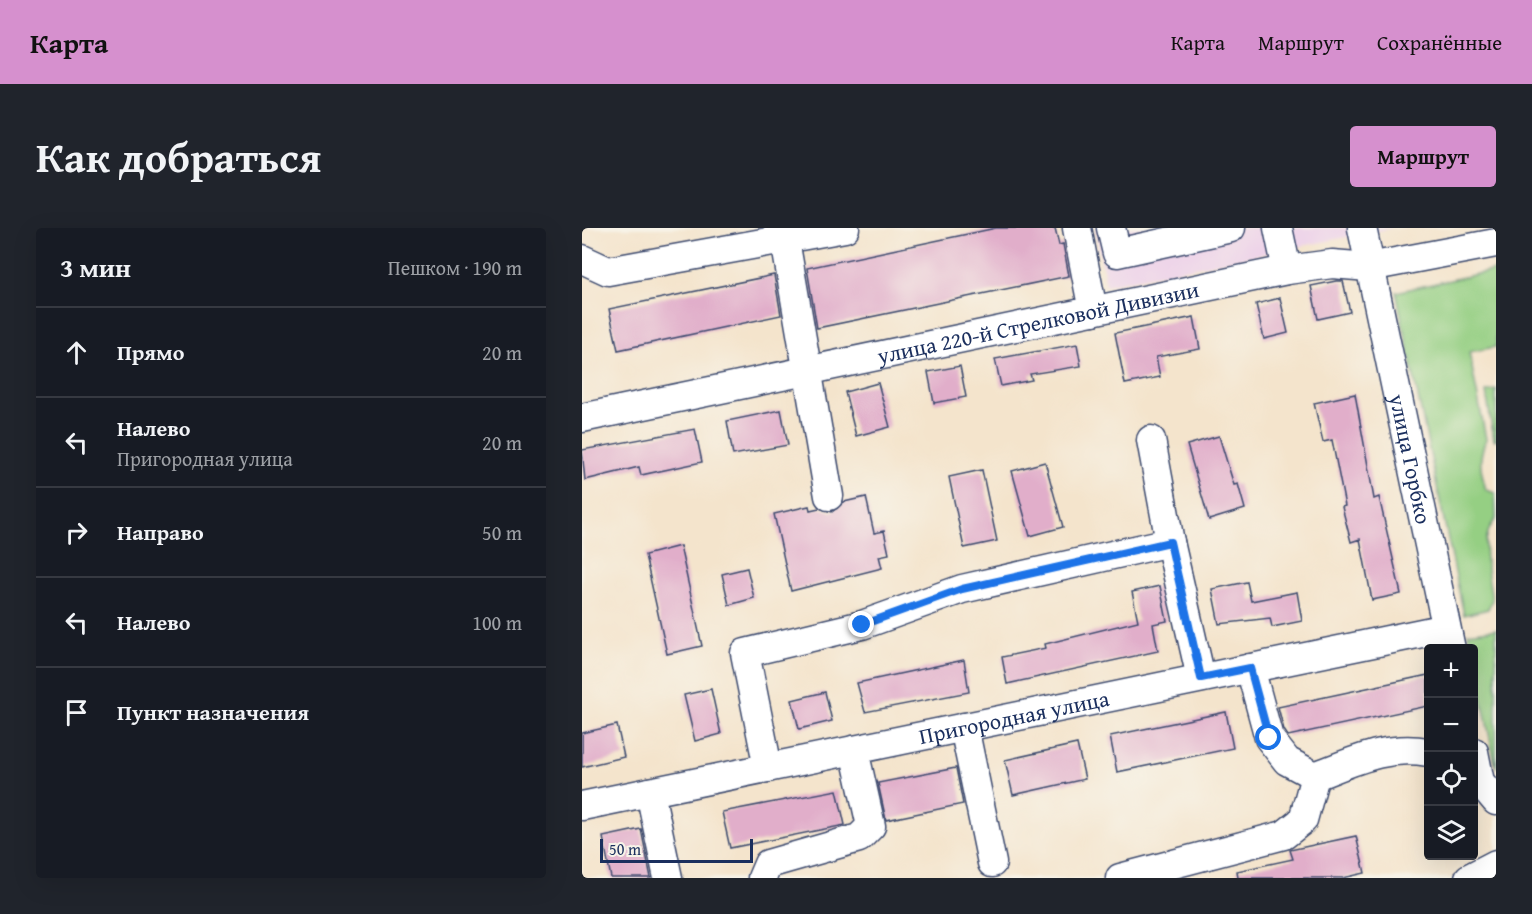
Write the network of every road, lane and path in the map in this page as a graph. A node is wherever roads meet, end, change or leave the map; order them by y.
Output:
1 (845, 228) edge
2 (1077, 228) edge
3 (1111, 228) edge
4 (1231, 228) edge
5 (1278, 228) edge
6 (1362, 228) edge
7 (785, 240) junction
8 (1496, 243) edge
9 (582, 259) edge
10 (1369, 267) junction
11 (1287, 270) junction
12 (1093, 311) junction
13 (806, 371) junction
14 (582, 418) edge
15 (1150, 440) dead end
16 (829, 496) dead end
17 (1170, 542) junction
18 (1449, 638) edge
19 (1250, 668) junction
20 (1201, 678) junction
21 (964, 727) junction
22 (854, 750) junction
23 (1424, 751) edge
24 (768, 768) junction
25 (1478, 770) edge
26 (1315, 776) junction
27 (1483, 787) edge
28 (650, 792) junction
29 (582, 806) edge
30 (992, 863) dead end
31 (1496, 864) edge
32 (668, 878) edge
33 (762, 878) edge
34 (1120, 878) edge
35 (1469, 878) edge

1 - 7 street
2 - 12 street
3 - 4 street
5 - 11 street
6 - 10 street, улица Горбко
7 - 9 street
7 - 13 street
8 - 10 street, улица 220-й Стрелковой Дивизии
10 - 11 street, улица 220-й Стрелковой Дивизии
10 - 18 street, улица Горбко
11 - 12 street, улица 220-й Стрелковой Дивизии
12 - 13 street, улица 220-й Стрелковой Дивизии
13 - 14 street, улица 220-й Стрелковой Дивизии
13 - 16 street
15 - 17 street
17 - 20 street
17 - 24 street
18 - 19 street, Пригородная улица
19 - 20 street, Пригородная улица
19 - 26 street
20 - 21 street, Пригородная улица
21 - 22 street, Пригородная улица
21 - 30 street
22 - 24 street, Пригородная улица
22 - 33 street
23 - 26 street
24 - 28 street, Пригородная улица
25 - 27 street
26 - 34 street
28 - 29 street, Пригородная улица
28 - 32 street
31 - 35 street

